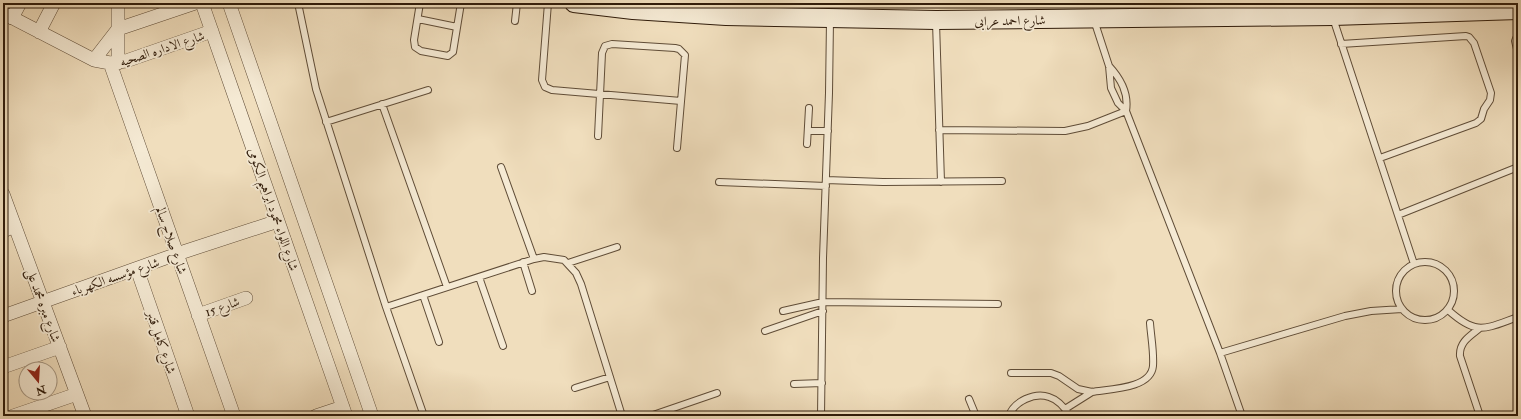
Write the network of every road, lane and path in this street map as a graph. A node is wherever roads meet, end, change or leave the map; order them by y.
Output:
1 (20, 3) edge
2 (54, 3) edge
3 (118, 3) edge
4 (196, 3) edge
5 (202, 3) edge
6 (229, 3) edge
7 (298, 3) edge
8 (420, 3) edge
9 (461, 3) edge
10 (517, 3) edge
11 (548, 3) edge
12 (574, 3) edge
13 (1518, 10) edge
14 (7, 16) edge
15 (1333, 16) junction
16 (830, 18) junction
17 (418, 19) junction
18 (1093, 19) junction
19 (936, 20) junction
20 (516, 21) dead end
21 (457, 27) junction
22 (118, 30) junction
23 (212, 31) junction
24 (38, 32) junction
25 (1518, 34) edge
26 (1341, 44) junction
27 (1518, 53) edge
28 (94, 60) junction
29 (114, 63) junction
30 (1109, 66) junction
31 (428, 90) dead end
32 (600, 94) junction
33 (681, 101) junction
34 (382, 104) junction
35 (809, 108) dead end
36 (1126, 111) junction
37 (326, 122) junction
38 (939, 130) junction
39 (808, 131) junction
40 (828, 131) junction
41 (598, 136) dead end
42 (807, 144) dead end
43 (677, 148) dead end
44 (1380, 158) junction
45 (501, 167) dead end
46 (1518, 167) edge
47 (1002, 181) dead end
48 (719, 182) dead end
49 (940, 182) junction
50 (826, 183) junction
51 (3, 194) edge
52 (1398, 215) junction
53 (278, 221) junction
54 (9, 228) edge
55 (617, 247) dead end
56 (177, 254) junction
57 (534, 259) junction
58 (523, 262) junction
59 (568, 263) junction
60 (1414, 264) junction
61 (137, 269) junction
62 (479, 277) junction
63 (447, 287) junction
64 (532, 291) dead end
65 (423, 295) junction
66 (246, 298) dead end
67 (43, 302) junction
68 (823, 302) junction
69 (998, 304) dead end
70 (386, 307) junction
71 (1402, 309) junction
72 (1448, 310) junction
73 (783, 311) dead end
74 (823, 311) junction
75 (198, 315) junction
76 (3, 316) edge
77 (1518, 317) edge
78 (1150, 323) dead end
79 (1480, 328) junction
80 (765, 331) dead end
81 (439, 342) dead end
82 (503, 346) dead end
83 (60, 347) junction
84 (1220, 353) junction
85 (3, 367) edge
86 (1011, 373) dead end
87 (610, 377) junction
88 (822, 383) junction
89 (794, 384) dead end
90 (575, 388) dead end
91 (1092, 392) junction
92 (717, 393) dead end
93 (77, 394) junction
94 (969, 399) dead end
95 (1065, 409) junction
96 (344, 411) edge
97 (13, 416) edge
98 (85, 416) edge
99 (188, 416) edge
100 (234, 416) edge
101 (316, 416) edge
102 (372, 416) edge
103 (424, 416) edge
104 (622, 416) edge
105 (650, 416) edge
106 (821, 416) edge
107 (976, 416) edge
108 (1009, 416) edge
109 (1070, 416) edge
110 (1242, 416) edge
111 (1480, 416) edge

1 - 14 street
2 - 24 street
3 - 22 street, شارع صلاح سالم
4 - 22 street
5 - 23 street, شارع اللواء محمود ابراهيم الكومى
6 - 102 street
7 - 37 lane
8 - 17 lane
9 - 21 lane
10 - 20 lane
11 - 32 lane
12 - 16 main road, شارع احمد عرابى
13 - 15 main road, شارع احمد عرابى
14 - 24 street, شارع الاداره الصحيه
15 - 18 main road, شارع احمد عرابى
15 - 26 lane
16 - 19 main road, شارع احمد عرابى
16 - 40 lane
17 - 21 lane
17 - 21 lane
18 - 19 main road, شارع احمد عرابى
18 - 30 lane
19 - 38 lane
22 - 28 street
22 - 29 street, شارع صلاح سالم
23 - 29 street, شارع الاداره الصحيه
23 - 53 street, شارع اللواء محمود ابراهيم الكومى
24 - 28 street, شارع الاداره الصحيه
25 - 27 lane
26 - 44 lane
26 - 44 lane
28 - 29 street, شارع الاداره الصحيه
29 - 56 street, شارع صلاح سالم
30 - 36 lane
30 - 36 lane
31 - 34 lane
32 - 33 lane
32 - 33 lane
32 - 41 lane
33 - 43 lane
34 - 37 lane
34 - 63 lane
35 - 39 lane
36 - 38 lane
36 - 84 lane
37 - 70 lane
38 - 49 lane
39 - 40 lane
39 - 42 lane
40 - 50 lane
44 - 52 lane
45 - 57 lane
46 - 52 lane
47 - 49 lane
48 - 50 lane
49 - 50 lane
50 - 68 lane
51 - 54 street, شارع مبره محمد على
52 - 60 lane
53 - 56 street, شارع مؤسسه الكهرباء
53 - 96 street, شارع اللواء محمود ابراهيم الكومى
54 - 67 street, شارع مبره محمد على
55 - 59 lane
56 - 61 street, شارع مؤسسه الكهرباء
56 - 75 street, شارع صلاح سالم
57 - 58 lane
57 - 59 lane
58 - 62 lane
58 - 64 lane
59 - 87 lane
60 - 71 lane
60 - 72 lane
61 - 67 street, شارع مؤسسه الكهرباء
61 - 99 street, شارع كامل قنبر
62 - 63 lane
62 - 82 lane
63 - 65 lane
65 - 70 lane
65 - 81 lane
66 - 75 street, شارع 15
67 - 76 street, شارع مؤسسه الكهرباء
67 - 83 street, شارع مبره محمد على
68 - 69 lane
68 - 73 lane
68 - 74 lane
70 - 103 lane
71 - 72 lane
71 - 84 lane
72 - 79 lane
74 - 80 lane
74 - 88 lane
75 - 100 street, شارع صلاح سالم
77 - 79 lane
78 - 91 lane
79 - 111 lane
83 - 85 street
83 - 93 street, شارع مبره محمد على
84 - 110 lane
86 - 91 lane
87 - 90 lane
87 - 104 lane
88 - 89 lane
88 - 106 lane
91 - 95 lane
92 - 105 lane
93 - 97 street
93 - 98 street, شارع مبره محمد على
94 - 107 lane
95 - 108 lane
95 - 109 lane
96 - 101 street

